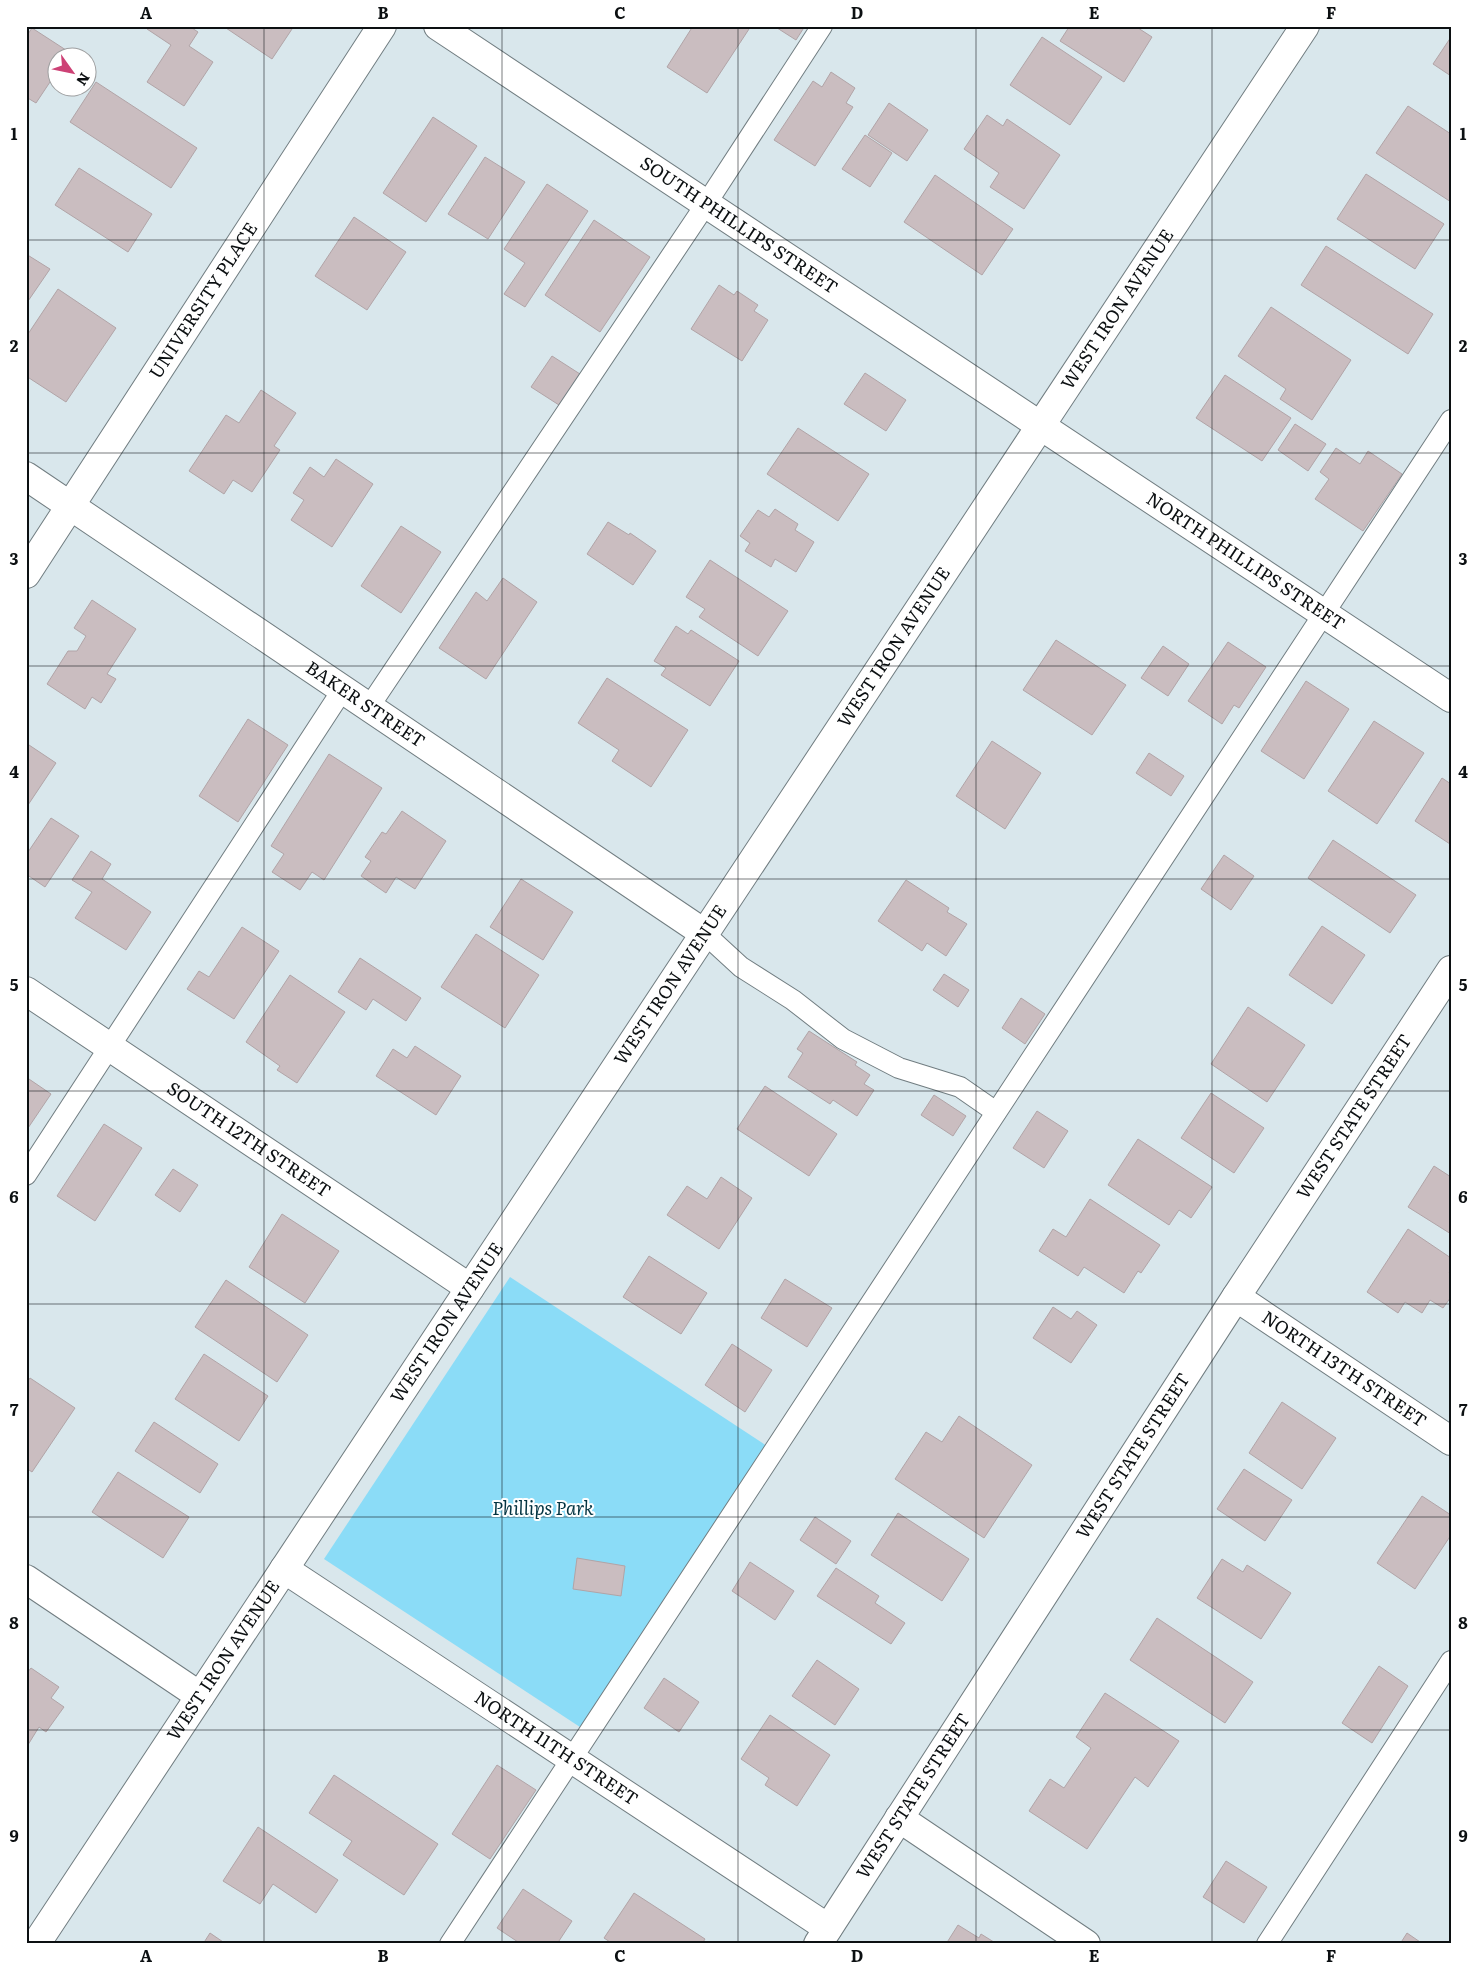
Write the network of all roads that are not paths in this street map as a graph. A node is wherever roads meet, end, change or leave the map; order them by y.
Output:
1 (382, 26) edge
2 (438, 26) edge
3 (822, 26) edge
4 (1304, 26) edge
5 (706, 204) junction
6 (1451, 420) edge
7 (1040, 425) junction
8 (26, 476) edge
9 (70, 506) junction
10 (26, 574) edge
11 (1323, 614) junction
12 (344, 689) junction
13 (1451, 698) edge
14 (370, 707) junction
15 (704, 933) junction
16 (1451, 970) edge
17 (26, 991) edge
18 (109, 1046) junction
19 (996, 1112) junction
20 (26, 1175) edge
21 (470, 1288) junction
22 (1236, 1297) junction
23 (1451, 1441) edge
24 (284, 1569) junction
25 (26, 1579) edge
26 (1451, 1661) edge
27 (200, 1696) junction
28 (571, 1759) junction
29 (899, 1818) junction
30 (823, 1936) edge
31 (36, 1944) edge
32 (450, 1944) edge
33 (1086, 1944) edge
34 (1267, 1944) edge

1 - 9 street, UNIVERSITY PLACE
2 - 5 street, SOUTH PHILLIPS STREET
3 - 5 lane
4 - 7 street, WEST IRON AVENUE
5 - 7 street, SOUTH PHILLIPS STREET
5 - 14 lane
6 - 11 lane
7 - 11 street, NORTH PHILLIPS STREET
7 - 15 street, WEST IRON AVENUE
8 - 9 street, BAKER STREET
9 - 10 street, UNIVERSITY PLACE
9 - 12 street, BAKER STREET
11 - 13 street, NORTH PHILLIPS STREET
11 - 19 lane
12 - 14 street, BAKER STREET
12 - 18 lane
14 - 15 street, BAKER STREET
15 - 19 lane
15 - 21 street, WEST IRON AVENUE
16 - 22 street, WEST STATE STREET
17 - 18 street, SOUTH 12TH STREET
18 - 20 lane
18 - 21 street, SOUTH 12TH STREET
19 - 28 lane
21 - 24 street, WEST IRON AVENUE
22 - 23 street, NORTH 13TH STREET
22 - 29 street, WEST STATE STREET
24 - 27 street, WEST IRON AVENUE
24 - 28 street, NORTH 11TH STREET
25 - 27 street
26 - 34 lane
27 - 31 street, WEST IRON AVENUE
28 - 30 street, NORTH 11TH STREET
28 - 32 lane
29 - 30 street, WEST STATE STREET
29 - 33 street

